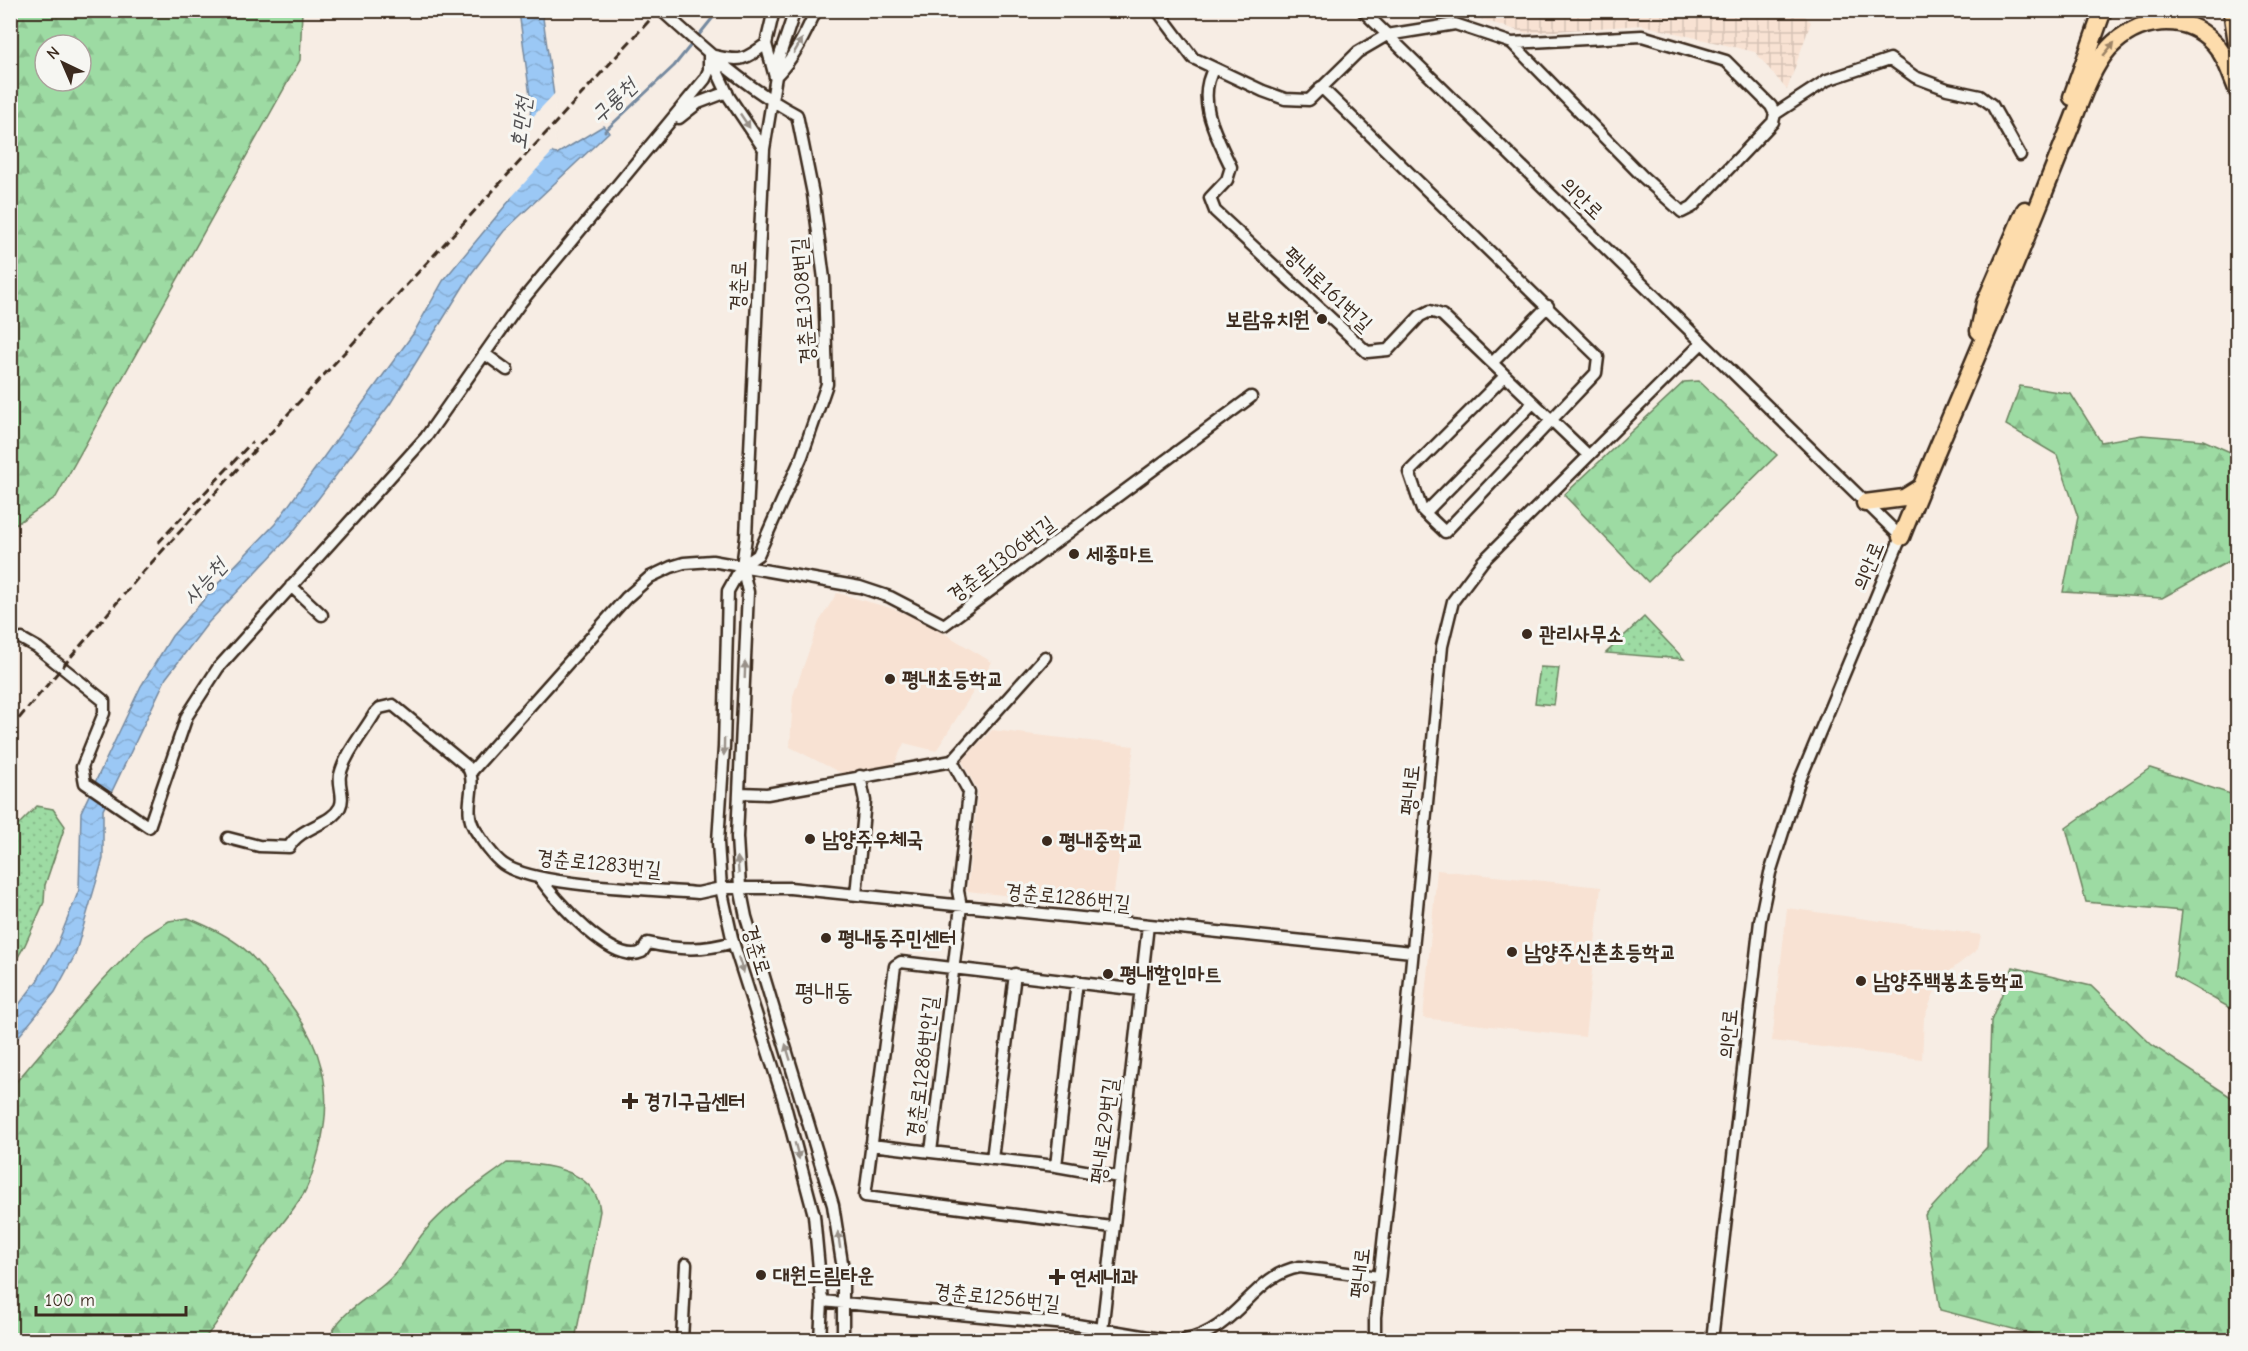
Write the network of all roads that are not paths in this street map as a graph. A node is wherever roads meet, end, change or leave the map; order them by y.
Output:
1 (660, 10) edge
2 (774, 10) edge
3 (795, 10) edge
4 (816, 10) edge
5 (1157, 10) edge
6 (1362, 10) edge
7 (2103, 10) edge
8 (2232, 10) edge
9 (1387, 35) junction
10 (1512, 43) junction
11 (766, 44) junction
12 (2238, 49) edge
13 (705, 51) junction
14 (1214, 68) junction
15 (775, 78) junction
16 (1321, 87) junction
17 (2238, 91) edge
18 (727, 92) junction
19 (771, 101) junction
20 (1775, 114) junction
21 (656, 139) junction
22 (764, 148) junction
23 (2020, 155) dead end
24 (1548, 306) junction
25 (1702, 343) junction
26 (484, 354) junction
27 (1972, 361) junction
28 (1492, 363) junction
29 (507, 370) dead end
30 (1505, 376) junction
31 (1251, 397) dead end
32 (1533, 403) junction
33 (1552, 421) junction
34 (1588, 455) junction
35 (1920, 488) junction
36 (1865, 503) junction
37 (1425, 513) junction
38 (1901, 537) junction
39 (742, 566) junction
40 (291, 586) junction
41 (322, 615) dead end
42 (22, 639) dead end
43 (1045, 657) dead end
44 (952, 761) junction
45 (471, 772) junction
46 (860, 776) junction
47 (740, 793) junction
48 (228, 838) dead end
49 (540, 878) junction
50 (740, 887) junction
51 (721, 888) junction
52 (856, 895) junction
53 (961, 906) junction
54 (1148, 925) junction
55 (733, 942) junction
56 (1412, 952) junction
57 (954, 967) junction
58 (1015, 974) junction
59 (1077, 981) junction
60 (1140, 990) junction
61 (871, 1145) junction
62 (931, 1152) junction
63 (992, 1159) junction
64 (1056, 1166) junction
65 (1119, 1177) junction
66 (1112, 1227) junction
67 (686, 1263) dead end
68 (1379, 1277) junction
69 (822, 1301) junction
70 (845, 1303) junction
71 (1102, 1335) edge
72 (682, 1341) edge
73 (820, 1341) edge
74 (843, 1341) edge
75 (1167, 1341) edge
76 (1185, 1341) edge
77 (1375, 1341) edge
78 (1712, 1341) edge

1 - 13 street
2 - 11 street
3 - 15 street, 경춘로
15 -> 4 street
5 - 14 street
6 - 9 street, 의안로
7 - 27 highway
8 - 12 highway
9 - 10 street
9 - 16 street
9 - 25 street, 의안로
10 - 20 street
10 - 20 street
11 - 13 street
11 - 15 street
13 - 18 street
13 - 19 street
13 - 21 street
14 - 16 street
14 - 28 street, 평내로161번길
15 - 19 street, 경춘로
16 - 24 street
27 -> 17 highway
18 - 21 street
18 -> 22 street
19 - 22 street, 경춘로
19 - 39 street, 경춘로1308번길
20 - 23 street
21 - 26 street
22 - 39 street, 경춘로
24 - 28 street
24 - 33 street
25 - 34 street, 평내로
25 - 36 street, 의안로
26 - 29 street
26 - 40 street
27 - 35 highway
28 - 30 street, 평내로161번길
30 - 32 street, 평내로161번길
30 - 37 street
31 - 39 street, 경춘로1306번길
32 - 33 street, 평내로161번길
32 - 37 street
33 - 34 street, 평내로161번길
33 - 37 street
34 - 56 street, 평내로
35 - 36 highway
35 - 38 highway
36 - 38 street, 의안로
38 - 78 street, 의안로
39 - 45 street
47 -> 39 street, 경춘로
39 -> 51 street, 경춘로
40 - 41 street
40 - 42 street
43 - 44 street
44 - 46 street
44 - 53 street, 경춘로1286번안길
45 - 48 street
45 - 49 street, 경춘로1283번길
46 - 47 street
46 - 52 street
50 -> 47 street, 경춘로
49 - 51 street, 경춘로1283번길
49 - 55 street
50 - 51 street, 경춘로1286번길
50 - 52 street, 경춘로1286번길
70 -> 50 street, 경춘로
51 - 55 street, 경춘로
52 - 53 street, 경춘로1286번길
53 - 54 street, 경춘로1286번길
53 - 57 street, 경춘로1286번안길
54 - 56 street, 경춘로1286번길
54 - 60 street, 평내로29번길
55 -> 69 street, 경춘로
56 - 68 street, 평내로
57 - 58 street
57 - 61 street
57 - 62 street, 경춘로1286번안길
58 - 59 street
58 - 63 street
59 - 60 street
59 - 64 street
60 - 65 street, 평내로29번길
61 - 62 street
61 - 66 street
62 - 63 street, 경춘로1286번안길
63 - 64 street, 경춘로1286번안길
64 - 65 street, 경춘로1286번안길
65 - 66 street, 평내로29번길
66 - 71 street, 평내로29번길
67 - 72 street
68 - 76 street
68 - 77 street, 평내로
69 - 70 street, 경춘로1256번길
69 - 73 street, 경춘로
70 - 71 street, 경춘로1256번길
70 - 74 street, 경춘로
71 - 75 street, 경춘로1256번길

